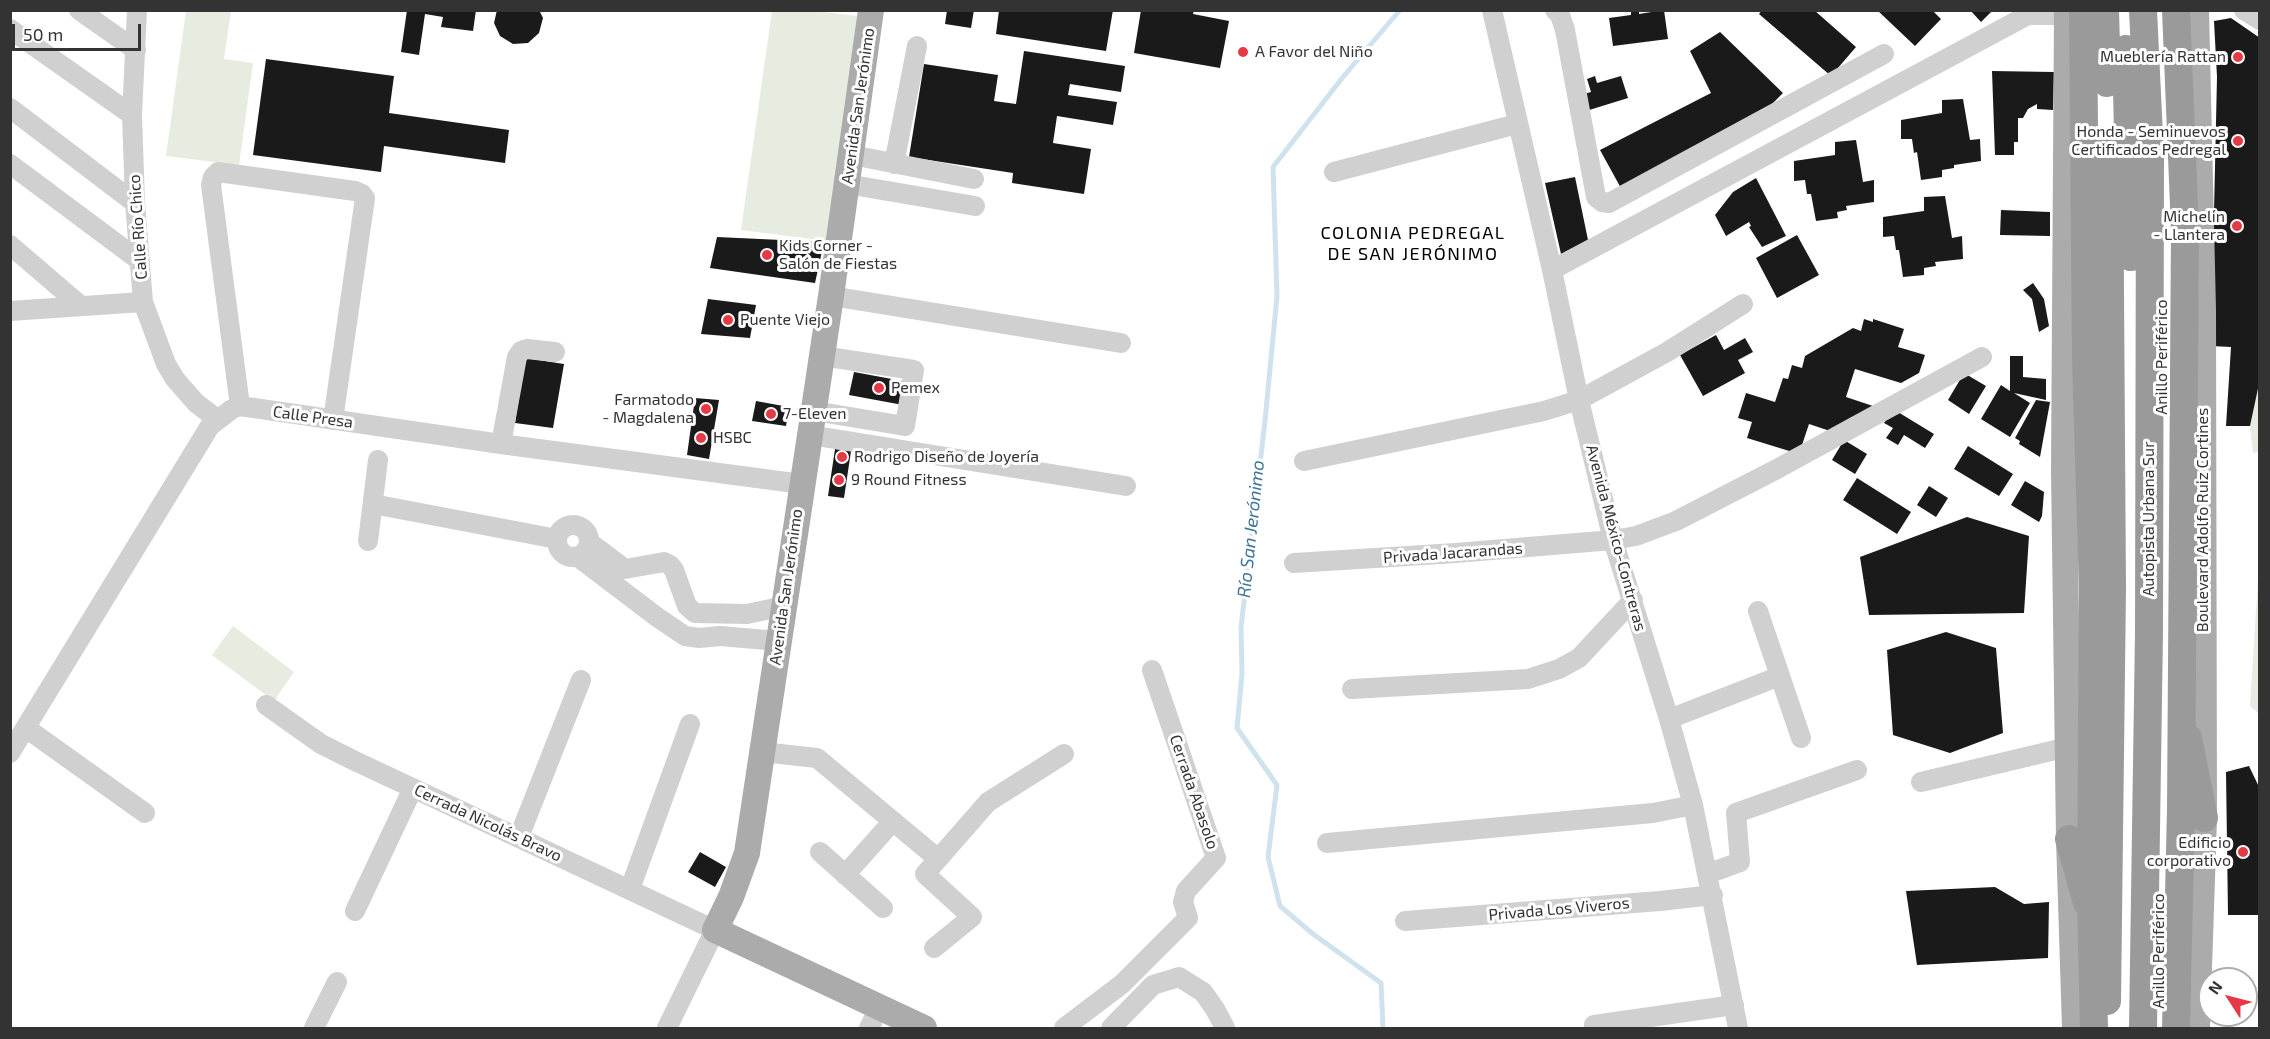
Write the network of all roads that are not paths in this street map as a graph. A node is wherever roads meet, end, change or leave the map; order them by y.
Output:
1 (79, 10) edge
2 (137, 10) edge
3 (871, 10) edge
4 (1555, 10) edge
5 (2105, 10) edge
6 (2125, 10) edge
7 (2143, 10) edge
8 (2158, 10) edge
9 (2176, 10) edge
10 (2196, 10) edge
11 (2244, 10) edge
12 (1498, 12) edge
13 (2072, 12) edge
14 (2259, 20) edge
15 (10, 29) edge
16 (917, 46) dead end
17 (136, 50) junction
18 (1884, 54) dead end
19 (10, 108) edge
20 (132, 115) junction
21 (1517, 124) junction
22 (852, 155) junction
23 (10, 164) edge
24 (894, 164) junction
25 (1334, 172) dead end
26 (974, 179) dead end
27 (848, 184) junction
28 (135, 203) junction
29 (975, 206) dead end
30 (10, 245) edge
31 (140, 261) junction
32 (1552, 270) junction
33 (831, 296) junction
34 (143, 302) junction
35 (1743, 304) dead end
36 (80, 305) junction
37 (10, 311) edge
38 (1121, 343) dead end
39 (555, 352) dead end
40 (822, 356) junction
41 (1982, 357) dead end
42 (1579, 400) junction
43 (240, 406) junction
44 (217, 419) junction
45 (333, 420) junction
46 (812, 423) junction
47 (501, 444) junction
48 (378, 460) dead end
49 (1304, 461) dead end
50 (802, 484) junction
51 (1126, 486) dead end
52 (373, 504) junction
53 (557, 539) junction
54 (1613, 540) junction
55 (368, 541) dead end
56 (583, 549) junction
57 (1294, 563) dead end
58 (2160, 595) junction
59 (1633, 600) junction
60 (784, 606) junction
61 (1758, 611) dead end
62 (778, 641) junction
63 (1152, 670) dead end
64 (1780, 676) junction
65 (581, 680) dead end
66 (1352, 689) dead end
67 (266, 705) dead end
68 (1669, 719) junction
69 (690, 724) dead end
70 (26, 728) junction
71 (1801, 738) dead end
72 (2068, 747) junction
73 (762, 752) junction
74 (10, 753) edge
75 (1064, 754) dead end
76 (1857, 770) dead end
77 (1921, 782) dead end
78 (413, 788) junction
79 (1693, 805) junction
80 (145, 813) dead end
81 (2204, 818) junction
82 (893, 821) junction
83 (519, 837) junction
84 (2069, 839) junction
85 (1327, 843) dead end
86 (820, 852) dead end
87 (937, 858) junction
88 (1707, 874) junction
89 (845, 875) junction
90 (630, 889) junction
91 (1713, 895) junction
92 (883, 908) dead end
93 (355, 911) dead end
94 (1405, 921) dead end
95 (716, 930) junction
96 (934, 948) dead end
97 (2107, 978) junction
98 (337, 982) dead end
99 (1734, 1005) junction
100 (874, 1018) edge
101 (1594, 1025) dead end
102 (314, 1029) edge
103 (667, 1029) edge
104 (924, 1029) edge
105 (1064, 1029) edge
106 (1111, 1029) edge
107 (1225, 1029) edge
108 (1738, 1029) edge
109 (2075, 1029) edge
110 (2094, 1029) edge
111 (2107, 1029) edge
112 (2125, 1029) edge
113 (2143, 1029) edge
114 (2158, 1029) edge
115 (2176, 1029) edge
116 (2197, 1029) edge

1 - 17 street
2 - 17 street, Calle Río Chico
3 - 22 main road, Avenida San Jerónimo
4 - 18 street
5 - 97 highway
6 - 112 highway, Autopista Urbana Sur
7 - 113 highway, Autopista Urbana Sur
8 - 58 highway, Anillo Periférico
9 - 115 highway, bridge
10 - 81 main road, Boulevard Adolfo Ruiz Cortines
11 - 14 street
12 - 21 street, Avenida México-Contreras
13 - 32 street
13 - 72 main road
13 - 110 highway, bridge
15 - 20 street
16 - 24 street
17 - 20 street, Calle Río Chico
19 - 28 street
20 - 28 street, Calle Río Chico
21 - 25 street
21 - 32 street, Avenida México-Contreras
22 - 24 street
22 - 27 main road, Avenida San Jerónimo
23 - 31 street
24 - 26 street
27 - 29 street
27 - 33 main road, Avenida San Jerónimo
28 - 31 street, Calle Río Chico
30 - 36 street
31 - 34 street, Calle Río Chico
32 - 42 street, Avenida México-Contreras
33 - 38 street
33 - 40 main road, Avenida San Jerónimo
34 - 36 street
34 - 44 street, Calle Río Chico
35 - 42 street
36 - 37 street
39 - 47 street
40 - 46 main road, Avenida San Jerónimo
40 - 46 street
41 - 54 street, Privada Jacarandas
42 - 49 street
42 - 54 street, Avenida México-Contreras
43 - 44 street
43 - 45 street, Calle Presa
43 - 45 street
44 - 70 street
45 - 47 street, Calle Presa
46 - 50 main road, Avenida San Jerónimo
46 - 51 street
47 - 50 street, Calle Presa
48 - 52 street
50 - 60 main road, Avenida San Jerónimo
52 - 53 street
52 - 55 street
53 - 56 street
53 - 56 street
54 - 57 street, Privada Jacarandas
54 - 59 street, Avenida México-Contreras
56 - 60 street
56 - 62 street
58 - 81 highway
58 - 114 highway, Anillo Periférico
59 - 66 street
59 - 68 street, Avenida México-Contreras
60 - 62 main road, Avenida San Jerónimo
61 - 64 street
62 - 73 main road, Avenida San Jerónimo
63 - 105 street, Cerrada Abasolo
64 - 68 street
64 - 71 street
65 - 83 street
67 - 78 street, Cerrada Nicolás Bravo
68 - 79 street, Avenida México-Contreras
69 - 90 street
70 - 74 street
70 - 80 street
72 - 77 street
72 - 84 main road
73 - 82 street
73 - 95 main road, Avenida San Jerónimo
75 - 87 street
76 - 88 street
78 - 83 street, Cerrada Nicolás Bravo
78 - 93 street
79 - 85 street
79 - 88 street, Avenida México-Contreras
81 - 116 main road, Boulevard Adolfo Ruiz Cortines
82 - 87 street
82 - 89 street
83 - 90 street, Cerrada Nicolás Bravo
84 - 97 highway
84 - 109 main road
86 - 89 street
87 - 96 street
88 - 91 street, Avenida México-Contreras
89 - 92 street
90 - 95 street, Cerrada Nicolás Bravo
91 - 94 street, Privada Los Viveros
91 - 99 street, Avenida México-Contreras
95 - 100 main road
95 - 103 street
97 - 111 highway
98 - 102 street
99 - 101 street
99 - 108 street, Avenida México-Contreras
100 - 104 main road
106 - 107 street

